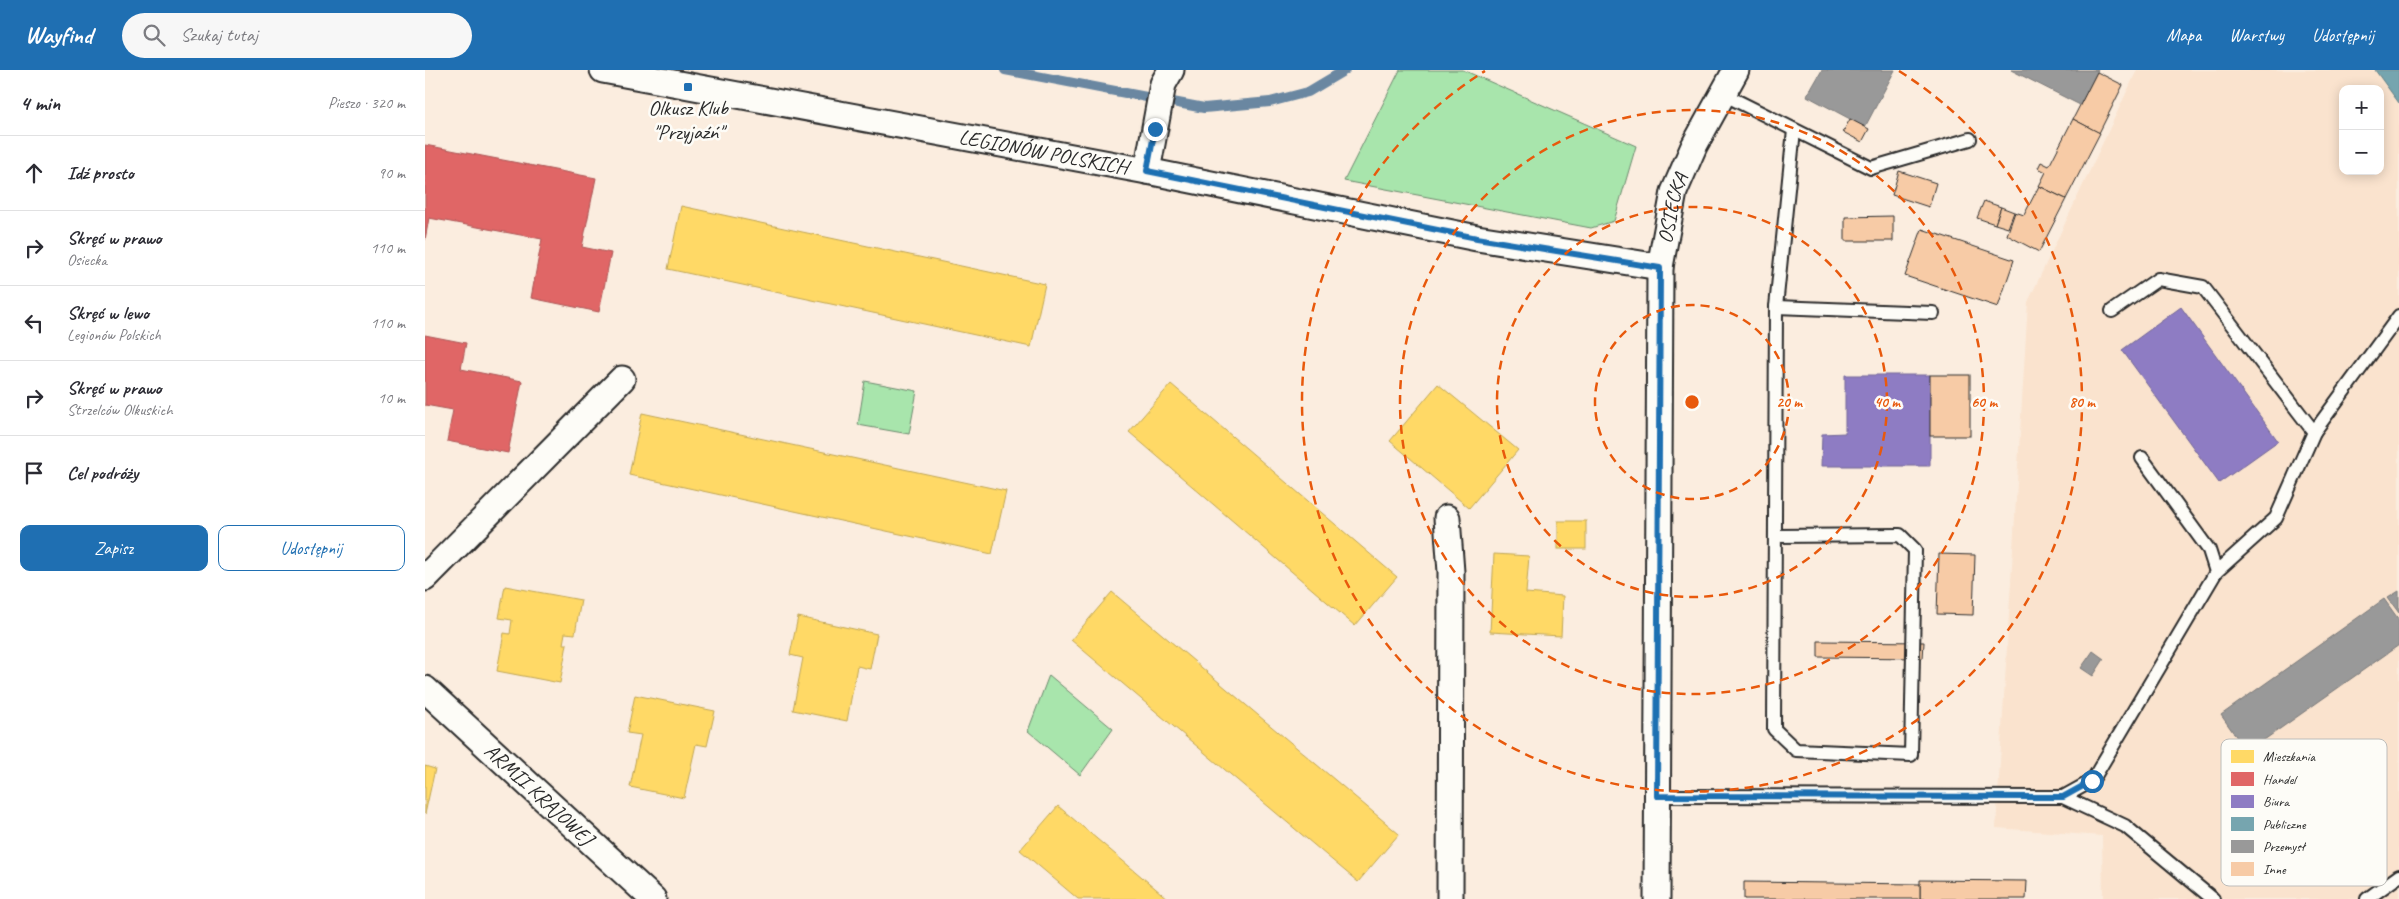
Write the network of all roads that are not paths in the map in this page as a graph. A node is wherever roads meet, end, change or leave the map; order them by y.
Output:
1 (603, 70) edge
2 (1736, 70) edge
3 (1167, 77) edge
4 (1723, 94) junction
5 (1794, 130) junction
6 (1970, 139) dead end
7 (1147, 171) junction
8 (1660, 268) junction
9 (1776, 307) junction
10 (2112, 311) dead end
11 (1933, 313) dead end
12 (2399, 316) edge
13 (623, 379) dead end
14 (2313, 432) junction
15 (2142, 458) dead end
16 (1447, 518) dead end
17 (1775, 536) junction
18 (2216, 572) junction
19 (425, 578) edge
20 (425, 689) edge
21 (1657, 796) junction
22 (2063, 797) junction
23 (2399, 876) edge
24 (2387, 885) edge
25 (2385, 886) edge
26 (653, 899) edge
27 (1450, 899) edge
28 (1657, 899) edge
29 (2213, 899) edge
30 (2367, 899) edge

1 - 7 street, LEGIONÓW POLSKICH
2 - 4 street, OSIECKA
3 - 7 street
4 - 5 lane
4 - 8 street, OSIECKA
5 - 6 lane
5 - 9 lane
7 - 8 street, LEGIONÓW POLSKICH
8 - 21 street, OSIECKA
9 - 11 lane
9 - 17 lane
10 - 14 lane
12 - 14 lane
13 - 19 street
14 - 18 lane
15 - 18 lane
16 - 27 street
17 - 17 lane
18 - 22 lane
20 - 26 street, ARMII KRAJOWEJ
21 - 22 lane
21 - 28 street, OSIECKA
22 - 29 lane
23 - 24 lane
25 - 30 lane

